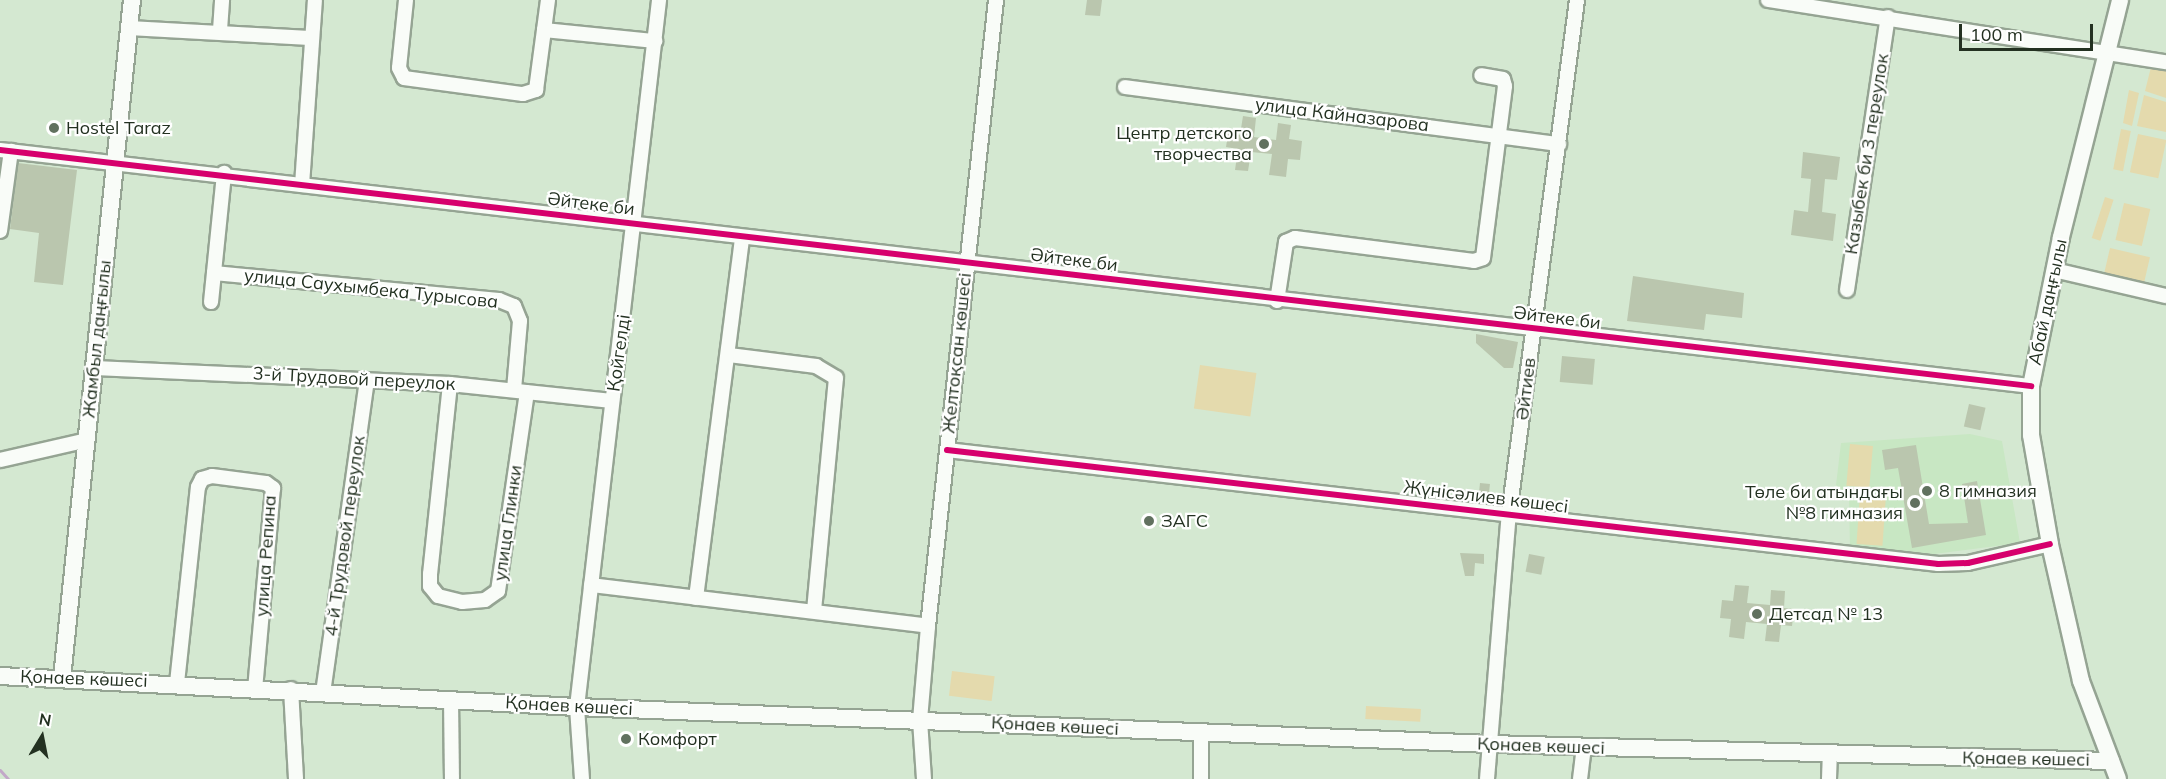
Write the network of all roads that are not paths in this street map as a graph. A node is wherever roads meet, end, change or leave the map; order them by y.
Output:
1 (132, 0) edge
2 (222, 0) edge
3 (315, 0) edge
4 (406, 0) edge
5 (548, 0) edge
6 (659, 0) edge
7 (996, 0) edge
8 (1577, 0) edge
9 (1768, 0) edge
10 (2120, 0) edge
11 (1888, 18) junction
12 (129, 28) junction
13 (220, 30) junction
14 (544, 30) junction
15 (310, 38) junction
16 (655, 41) junction
17 (2107, 51) junction
18 (2166, 62) edge
19 (1481, 75) dead end
20 (1125, 87) dead end
21 (1497, 136) junction
22 (1559, 144) junction
23 (6, 151) edge
24 (114, 160) junction
25 (224, 173) junction
26 (302, 185) junction
27 (635, 225) junction
28 (0, 231) edge
29 (742, 238) junction
30 (967, 261) junction
31 (2054, 270) junction
32 (214, 273) junction
33 (1846, 290) dead end
34 (2166, 296) edge
35 (1277, 301) junction
36 (211, 302) dead end
37 (1534, 330) junction
38 (729, 355) junction
39 (95, 368) junction
40 (367, 380) junction
41 (450, 384) junction
42 (2031, 386) junction
43 (520, 391) junction
44 (612, 401) junction
45 (87, 440) junction
46 (947, 450) junction
47 (0, 460) edge
48 (1509, 514) junction
49 (2050, 544) junction
50 (591, 585) junction
51 (696, 598) junction
52 (814, 611) junction
53 (928, 626) junction
54 (0, 676) edge
55 (62, 678) junction
56 (177, 683) junction
57 (255, 688) junction
58 (291, 689) junction
59 (323, 693) junction
60 (451, 699) junction
61 (577, 707) junction
62 (920, 720) junction
63 (1201, 733) junction
64 (1490, 744) junction
65 (1584, 748) junction
66 (1830, 754) junction
67 (2110, 761) junction
68 (296, 779) edge
69 (453, 779) edge
70 (582, 779) edge
71 (924, 779) edge
72 (1201, 779) edge
73 (1487, 779) edge
74 (1580, 779) edge
75 (1829, 779) edge
76 (2118, 779) edge

1 - 12 main road, Жамбыл даңғылы
2 - 13 street
3 - 15 street
4 - 14 street
5 - 14 street
6 - 16 street, Қойгелді
7 - 30 street, Желтоқсан көшесі
8 - 22 street, Әйтиев
9 - 11 street
10 - 17 main road, Абай даңғылы
11 - 17 street
11 - 33 street, Казыбек би 3 переулок
12 - 13 street
12 - 24 main road, Жамбыл даңғылы
13 - 15 street
14 - 16 street
15 - 26 street
16 - 27 street, Қойгелді
17 - 18 street
17 - 31 main road, Абай даңғылы
19 - 21 street
20 - 21 street, улица Кайназарова
21 - 22 street, улица Кайназарова
21 - 35 street
22 - 37 street, Әйтиев
23 - 24 street, Әйтеке би
23 - 28 street
24 - 25 street, Әйтеке би
24 - 39 main road, Жамбыл даңғылы
25 - 26 street, Әйтеке би
25 - 32 street
26 - 27 street, Әйтеке би
27 - 29 street, Әйтеке би
27 - 44 street, Қойгелді
29 - 30 street, Әйтеке би
29 - 38 street
30 - 35 street, Әйтеке би
30 - 46 street, Желтоқсан көшесі
31 - 34 street
31 - 42 main road, Абай даңғылы
32 - 36 street
32 - 43 street, улица Саухымбека Турысова
35 - 37 street, Әйтеке би
37 - 42 street, Әйтеке би
37 - 48 street, Әйтиев
38 - 51 street
38 - 52 street
39 - 40 street, 3-й Трудовой переулок
39 - 45 main road, Жамбыл даңғылы
40 - 41 street, 3-й Трудовой переулок
40 - 59 street, 4-й Трудовой переулок
41 - 43 street, 3-й Трудовой переулок
41 - 43 street, улица Глинки
42 - 49 main road, Абай даңғылы
43 - 44 street, 3-й Трудовой переулок
44 - 50 street, Қойгелді
45 - 47 street
45 - 55 main road, Жамбыл даңғылы
46 - 48 street, Жүнісәлиев көшесі
46 - 53 street, Желтоқсан көшесі
48 - 49 street, Жүнісәлиев көшесі
48 - 64 street, Әйтиев
49 - 67 main road, Абай даңғылы
50 - 51 street
50 - 61 street, Қойгелді
51 - 52 street
52 - 53 street
53 - 62 street, Желтоқсан көшесі
54 - 55 main road, Қонаев көшесі
55 - 56 main road, Қонаев көшесі
56 - 57 main road, Қонаев көшесі
56 - 57 street, улица Репина
57 - 58 main road, Қонаев көшесі
58 - 59 main road, Қонаев көшесі
58 - 68 street
59 - 60 main road, Қонаев көшесі
60 - 61 main road, Қонаев көшесі
60 - 69 street
61 - 62 main road, Қонаев көшесі
61 - 70 street, Қойгелді
62 - 63 main road, Қонаев көшесі
62 - 71 street, Желтоқсан көшесі
63 - 64 main road, Қонаев көшесі
63 - 72 street
64 - 65 main road, Қонаев көшесі
64 - 73 street, Әйтиев
65 - 66 main road, Қонаев көшесі
65 - 74 street
66 - 67 main road, Қонаев көшесі
66 - 75 street
67 - 76 main road, Абай даңғылы

